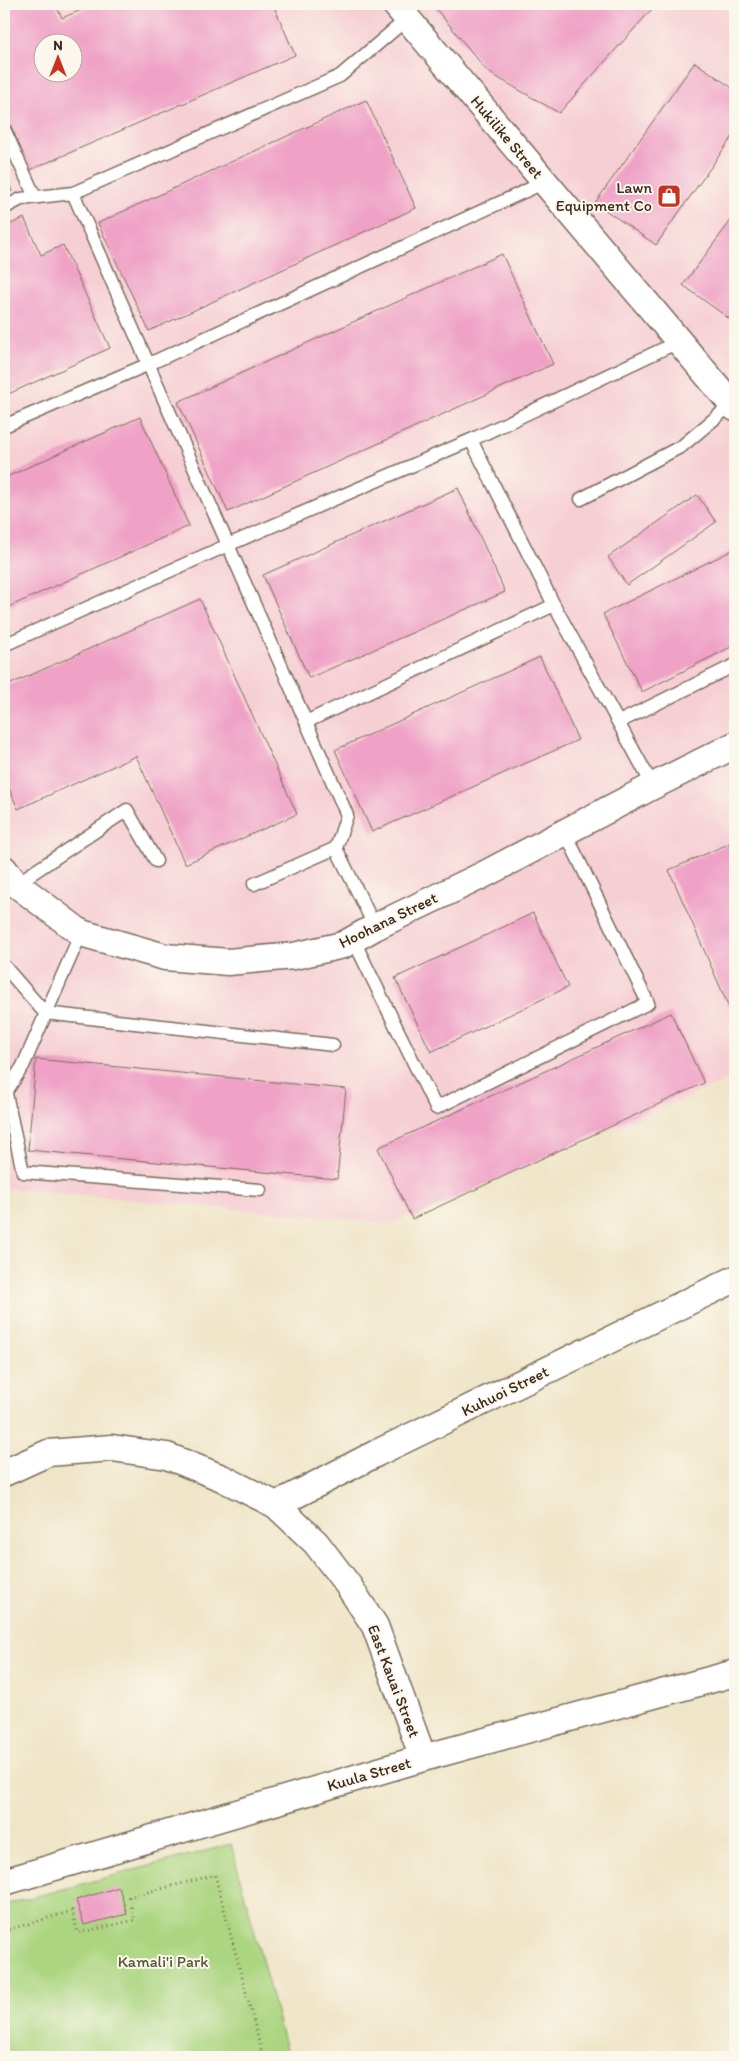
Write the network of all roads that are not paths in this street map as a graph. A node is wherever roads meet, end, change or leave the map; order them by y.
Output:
1 (402, 11) edge
2 (4, 129) edge
3 (7, 143) edge
4 (545, 182) junction
5 (73, 193) junction
6 (35, 197) junction
7 (4, 208) edge
8 (680, 341) junction
9 (148, 364) junction
10 (734, 406) edge
11 (4, 426) edge
12 (471, 440) junction
13 (581, 499) dead end
14 (228, 545) junction
15 (554, 605) junction
16 (4, 645) edge
17 (735, 664) edge
18 (306, 722) junction
19 (619, 722) junction
20 (735, 745) edge
21 (653, 786) junction
22 (565, 832) junction
23 (336, 848) junction
24 (156, 861) dead end
25 (10, 877) edge
26 (254, 884) dead end
27 (81, 933) junction
28 (364, 933) junction
29 (4, 966) edge
30 (45, 1013) junction
31 (333, 1045) dead end
32 (5, 1094) edge
33 (260, 1190) dead end
34 (735, 1279) edge
35 (4, 1473) edge
36 (276, 1505) junction
37 (735, 1673) edge
38 (423, 1758) junction
39 (4, 1882) edge

1 - 4 street, Hukilike Street
1 - 5 lane
2 - 3 lane
3 - 6 lane
4 - 8 street, Hukilike Street
4 - 9 lane
5 - 6 lane
5 - 9 lane
6 - 7 lane
8 - 10 street, Hukilike Street
8 - 12 lane
9 - 11 lane
9 - 14 lane
10 - 13 lane
12 - 14 lane
12 - 15 lane
14 - 16 lane
14 - 18 lane
15 - 18 lane
15 - 19 lane
17 - 19 lane
18 - 23 lane
19 - 21 lane
20 - 21 street, Hoohana Street
21 - 22 street, Hoohana Street
22 - 28 street, Hoohana Street
22 - 28 lane
23 - 26 lane
23 - 28 lane
24 - 25 lane
25 - 27 street, Hoohana Street
27 - 28 street, Hoohana Street
27 - 30 lane
29 - 30 lane
30 - 31 lane
30 - 32 lane
32 - 33 lane
34 - 36 street, Kuhuoi Street
35 - 36 street, East Kauai Street
36 - 38 street, East Kauai Street
37 - 38 street, Kuula Street
38 - 39 street, Kuula Street

